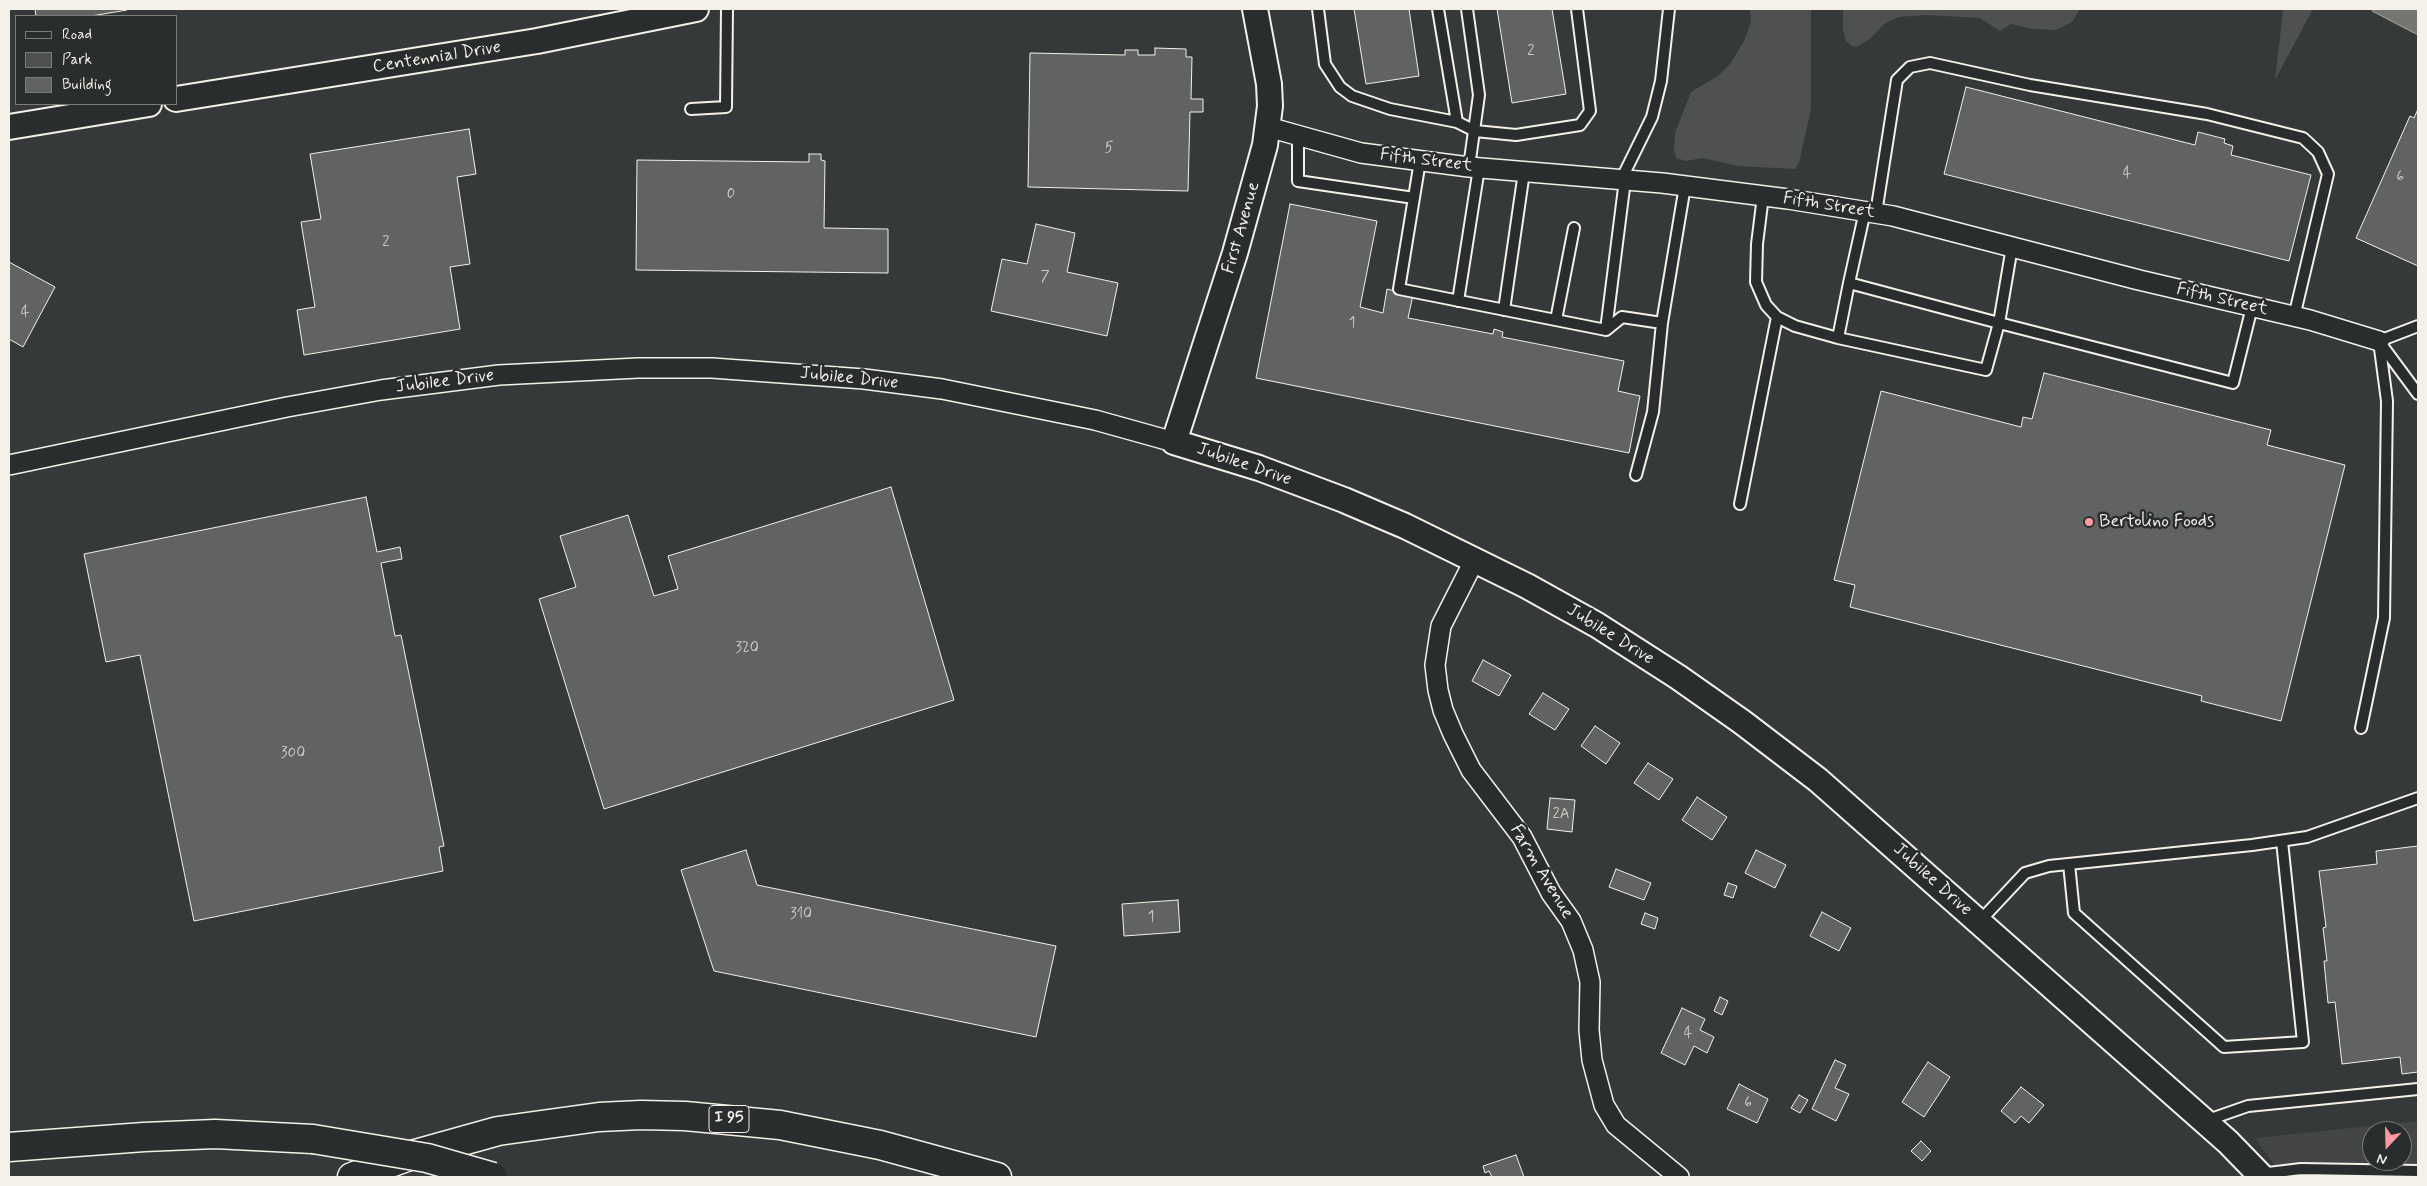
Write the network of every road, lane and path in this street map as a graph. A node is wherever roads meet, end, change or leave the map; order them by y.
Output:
1 (696, 9) edge
2 (727, 9) edge
3 (1255, 9) edge
4 (1318, 9) edge
5 (1438, 9) edge
6 (1467, 9) edge
7 (1577, 9) edge
8 (1669, 9) edge
9 (178, 99) edge
10 (143, 105) edge
11 (691, 109) dead end
12 (1457, 122) junction
13 (9, 127) edge
14 (1268, 127) junction
15 (1475, 131) junction
16 (1298, 135) junction
17 (1420, 161) junction
18 (1474, 167) junction
19 (1524, 172) junction
20 (1623, 180) junction
21 (1685, 186) junction
22 (1763, 196) junction
23 (1414, 198) junction
24 (1870, 212) junction
25 (1574, 228) dead end
26 (2012, 247) junction
27 (1849, 283) junction
28 (1458, 301) junction
29 (2252, 307) junction
30 (1504, 310) junction
31 (1777, 317) junction
32 (2294, 317) junction
33 (1556, 320) junction
34 (1662, 323) junction
35 (1999, 323) junction
36 (2418, 326) edge
37 (1606, 330) junction
38 (1838, 338) junction
39 (2379, 341) junction
40 (2418, 394) edge
41 (1174, 442) junction
42 (9, 465) edge
43 (1636, 475) dead end
44 (1740, 504) dead end
45 (1475, 560) junction
46 (2361, 728) dead end
47 (2418, 798) edge
48 (2282, 841) junction
49 (2069, 864) junction
50 (1979, 922) junction
51 (2418, 1089) edge
52 (2204, 1122) junction
53 (9, 1147) edge
54 (2418, 1171) edge
55 (2260, 1176) edge
56 (352, 1177) edge
57 (493, 1177) edge
58 (997, 1177) edge
59 (1679, 1177) edge

1 - 9 street, Centennial Drive
2 - 11 lane
3 - 14 street, First Avenue
4 - 12 lane
5 - 12 lane
6 - 15 lane
7 - 15 lane
8 - 20 lane
10 - 13 street
12 - 15 lane
14 - 16 street, Fifth Street
14 - 41 street, First Avenue
15 - 18 lane
16 - 17 street, Fifth Street
16 - 23 lane
17 - 18 street, Fifth Street
17 - 23 lane
18 - 19 street, Fifth Street
18 - 28 lane
19 - 20 street, Fifth Street
19 - 30 lane
20 - 21 street, Fifth Street
20 - 37 lane
21 - 22 street, Fifth Street
21 - 34 lane
22 - 24 street, Fifth Street
22 - 31 lane
23 - 28 lane
24 - 26 street, Fifth Street
24 - 27 lane
24 - 32 lane
25 - 33 lane
26 - 29 street, Fifth Street
26 - 35 lane
27 - 35 lane
27 - 38 lane
28 - 30 lane
29 - 32 street, Fifth Street
29 - 35 lane
30 - 33 lane
31 - 38 lane
31 - 44 lane
32 - 39 street, Fifth Street
33 - 37 lane
34 - 37 lane
34 - 43 lane
35 - 38 lane
36 - 39 lane
39 - 40 lane
39 - 46 lane
41 - 42 street, Jubilee Drive
41 - 45 street, Jubilee Drive
45 - 50 street, Jubilee Drive
45 - 59 street, Farm Avenue
47 - 48 lane
48 - 49 lane
48 - 49 lane
49 - 50 lane
50 - 52 street, Jubilee Drive
51 - 52 lane
52 - 55 street, Jubilee Drive
53 - 57 highway, bridge
54 - 55 lane
56 - 58 highway, I 95

